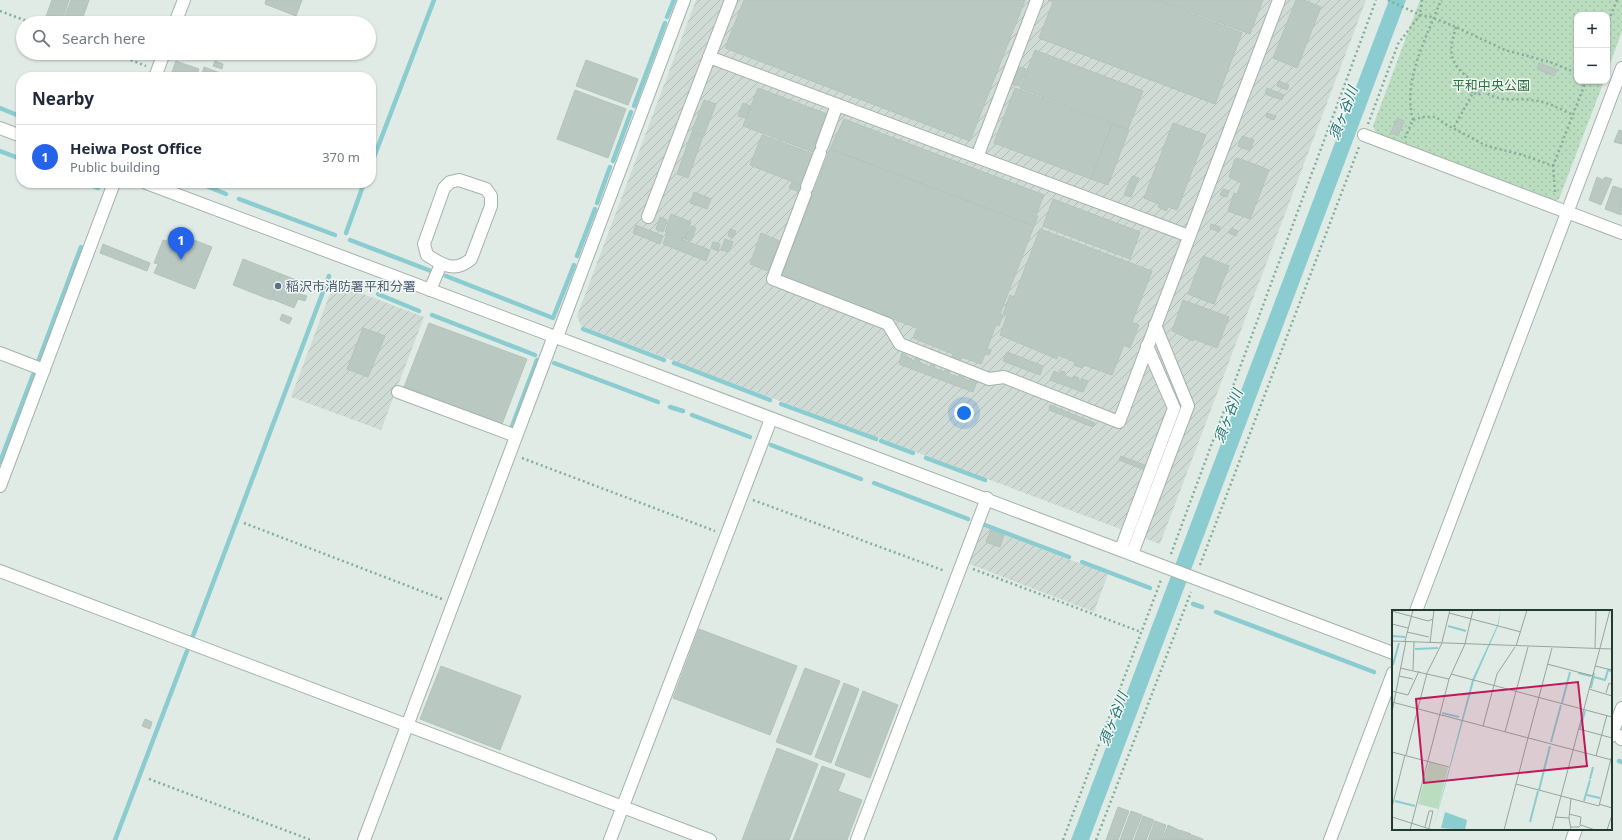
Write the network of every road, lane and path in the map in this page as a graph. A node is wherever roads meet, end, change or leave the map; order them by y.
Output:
1 (184, 0) edge
2 (684, 0) edge
3 (731, 0) edge
4 (1037, 0) edge
5 (1279, 0) edge
6 (1376, 0) edge
7 (1388, 0) edge
8 (1422, 0) edge
9 (1441, 0) edge
10 (1617, 0) edge
11 (0, 11) edge
12 (1420, 15) junction
13 (178, 16) edge
14 (16, 17) edge
15 (1434, 18) junction
16 (1610, 18) edge
17 (1456, 27) junction
18 (709, 57) junction
19 (127, 60) edge
20 (161, 60) edge
21 (1622, 68) edge
22 (152, 72) edge
23 (157, 72) edge
24 (1574, 72) edge
25 (1585, 84) edge
26 (1473, 93) junction
27 (838, 105) junction
28 (1573, 115) junction
29 (1414, 120) junction
30 (1454, 127) junction
31 (0, 128) edge
32 (16, 134) edge
33 (1364, 135) junction
34 (1401, 149) junction
35 (977, 157) junction
36 (1553, 166) junction
37 (112, 188) edge
38 (159, 188) edge
39 (1567, 212) junction
40 (648, 217) dead end
41 (1622, 233) edge
42 (1189, 236) junction
43 (441, 264) junction
44 (430, 290) junction
45 (1156, 325) junction
46 (555, 337) junction
47 (1148, 346) junction
48 (0, 353) edge
49 (44, 370) junction
50 (398, 392) dead end
51 (772, 419) junction
52 (516, 436) junction
53 (510, 453) junction
54 (0, 486) edge
55 (742, 496) junction
56 (987, 498) junction
57 (244, 523) dead end
58 (727, 535) junction
59 (1127, 552) junction
60 (1171, 554) dead end
61 (1200, 565) dead end
62 (959, 570) junction
63 (0, 571) edge
64 (1161, 580) dead end
65 (1191, 592) dead end
66 (453, 603) junction
67 (1416, 610) edge
68 (1141, 632) junction
69 (1392, 653) edge
70 (1392, 676) edge
71 (1622, 708) edge
72 (407, 725) junction
73 (1616, 737) edge
74 (149, 779) dead end
75 (623, 807) junction
76 (1576, 830) edge
77 (311, 840) edge
78 (364, 840) edge
79 (610, 840) edge
80 (710, 840) edge
81 (856, 840) edge
82 (1063, 840) edge
83 (1096, 840) edge
84 (1330, 840) edge
85 (1572, 840) edge

1 - 13 street
2 - 46 street
3 - 18 street
4 - 35 street
5 - 42 street
6 - 60 path
7 - 12 path
8 - 12 path
9 - 15 path
10 - 16 path
11 - 14 path
12 - 15 path
12 - 33 path
15 - 17 path
15 - 29 path
17 - 24 path
17 - 26 path
18 - 27 street
18 - 40 street
19 - 22 path
20 - 23 street
21 - 39 street
25 - 28 path
26 - 28 path
26 - 30 path
27 - 35 street
27 - 47 street
28 - 36 path
29 - 30 path
29 - 34 path
30 - 36 path
31 - 32 street
33 - 34 street
33 - 61 path
34 - 39 street
35 - 42 street
36 - 39 path
37 - 49 street
38 - 44 street
39 - 41 street
39 - 67 street
42 - 45 street
43 - 43 street
43 - 44 street
44 - 46 street
45 - 47 street
45 - 59 street
46 - 51 street
46 - 52 street
47 - 59 street
48 - 49 street
49 - 54 street
50 - 52 street
51 - 55 street
51 - 56 street
52 - 53 street
53 - 58 path
53 - 66 street
55 - 58 street
55 - 62 path
56 - 59 street
56 - 62 street
57 - 66 path
58 - 75 street
59 - 69 street
62 - 68 path
62 - 81 street
63 - 72 street
64 - 68 path
65 - 83 path
66 - 72 street
68 - 82 path
70 - 84 street
71 - 73 street
72 - 75 street
72 - 78 street
74 - 77 path
75 - 79 street
75 - 80 street
76 - 85 street

